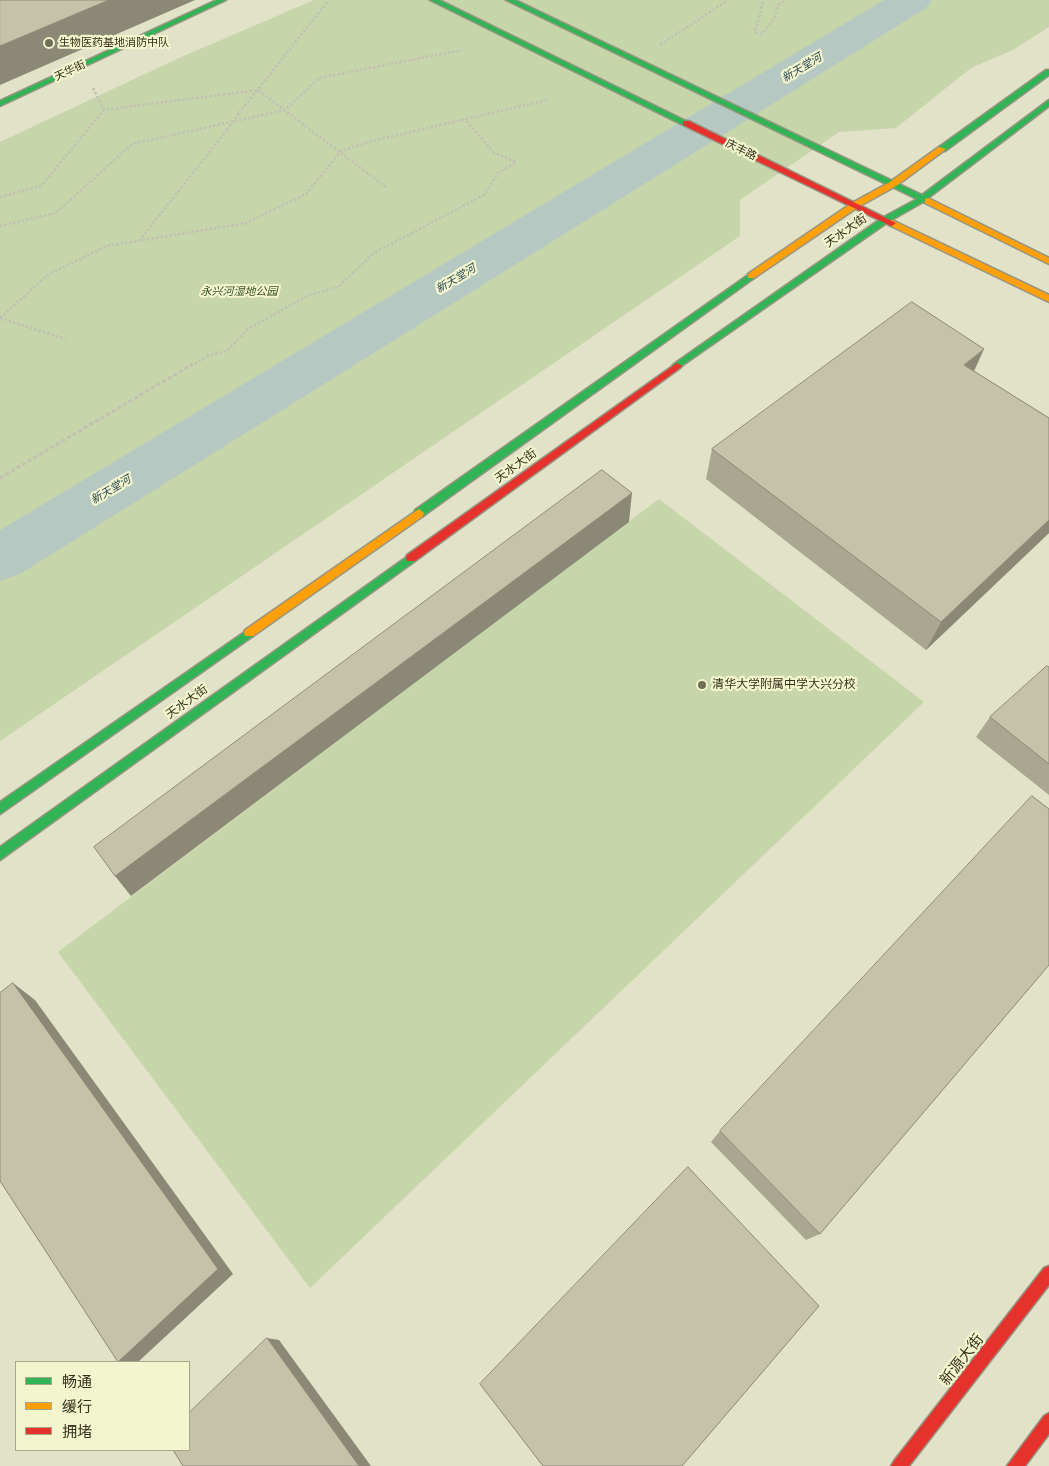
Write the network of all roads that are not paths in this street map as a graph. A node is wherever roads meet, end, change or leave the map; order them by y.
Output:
1 (223, 0) edge
2 (433, 0) edge
3 (509, 0) edge
4 (1049, 72) edge
5 (1049, 102) edge
6 (0, 104) edge
7 (893, 184) junction
8 (922, 199) junction
9 (855, 205) junction
10 (885, 220) junction
11 (1049, 261) edge
12 (1049, 299) edge
13 (0, 808) edge
14 (0, 854) edge
15 (1049, 1273) edge
16 (1049, 1421) edge
17 (899, 1466) edge
18 (1015, 1466) edge

1 - 6 main road, 天华街
2 - 9 main road, 庆丰路
3 - 7 main road
4 - 7 main road, 天水大街
5 - 8 main road, 天水大街
7 - 8 main road
7 - 9 main road, 天水大街
8 - 10 main road, 天水大街
8 - 11 main road
9 - 10 main road, 庆丰路
9 - 13 main road, 天水大街
10 - 12 main road, 庆丰路
10 - 14 main road, 天水大街
15 - 17 main road, 新源大街
16 - 18 main road

